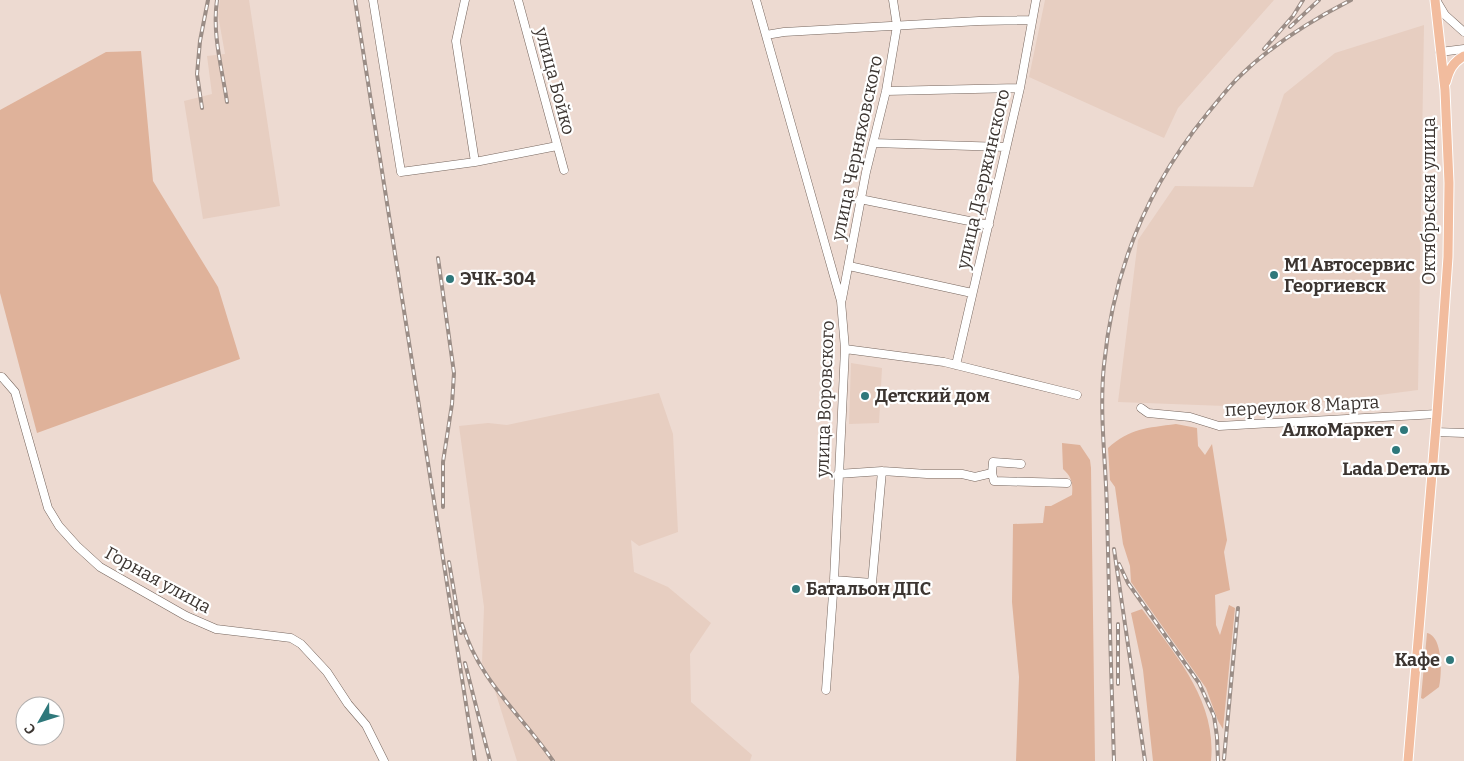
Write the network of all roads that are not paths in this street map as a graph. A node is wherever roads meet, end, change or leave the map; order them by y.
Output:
1 (373, 0) edge
2 (465, 0) edge
3 (518, 0) edge
4 (756, 0) edge
5 (893, 0) edge
6 (1036, 0) edge
7 (1435, 0) edge
8 (1032, 20) junction
9 (896, 26) junction
10 (1464, 32) edge
11 (766, 36) junction
12 (1464, 50) edge
13 (1440, 52) junction
14 (1464, 56) edge
15 (1020, 88) junction
16 (1445, 90) junction
17 (886, 91) junction
18 (873, 143) junction
19 (557, 146) junction
20 (1005, 147) junction
21 (475, 162) junction
22 (564, 170) dead end
23 (860, 199) junction
24 (989, 225) junction
25 (849, 266) junction
26 (972, 293) junction
27 (841, 301) junction
28 (845, 348) junction
29 (956, 365) junction
30 (1, 377) edge
31 (1077, 395) dead end
32 (1141, 408) dead end
33 (1437, 414) junction
34 (1435, 432) junction
35 (1464, 433) edge
36 (1021, 464) dead end
37 (882, 471) junction
38 (992, 473) junction
39 (838, 474) junction
40 (1067, 483) dead end
41 (834, 580) junction
42 (826, 690) dead end
43 (384, 761) edge
44 (1408, 761) edge

1 - 21 street
2 - 21 street
3 - 19 street, улица Бойко
4 - 11 street, улица Воровского
5 - 9 street, улица Черняховского
6 - 8 street, улица Дзержинского
7 - 10 street
7 - 13 main road, Октябрьская улица
8 - 9 street
8 - 15 street, улица Дзержинского
9 - 11 street
9 - 17 street, улица Черняховского
11 - 27 street, улица Воровского
12 - 13 street
13 - 16 main road, Октябрьская улица
14 - 16 main road
15 - 17 street
15 - 20 street, улица Дзержинского
16 - 33 main road, Октябрьская улица
17 - 18 street, улица Черняховского
18 - 20 street
18 - 23 street, улица Черняховского
19 - 21 street
19 - 22 street, улица Бойко
20 - 24 street, улица Дзержинского
23 - 24 street
23 - 25 street, улица Черняховского
24 - 26 street, улица Дзержинского
25 - 26 street
25 - 27 street, улица Черняховского
26 - 29 street, улица Дзержинского
27 - 28 street, улица Воровского
28 - 29 street
28 - 39 street, улица Воровского
29 - 31 street
30 - 43 street, Горная улица
32 - 33 street, переулок 8 Марта
33 - 34 main road, Октябрьская улица
34 - 35 street
34 - 44 main road, Октябрьская улица
36 - 38 street
37 - 38 street
37 - 39 street
37 - 41 street
38 - 40 street
39 - 41 street, улица Воровского
41 - 42 street, улица Воровского

